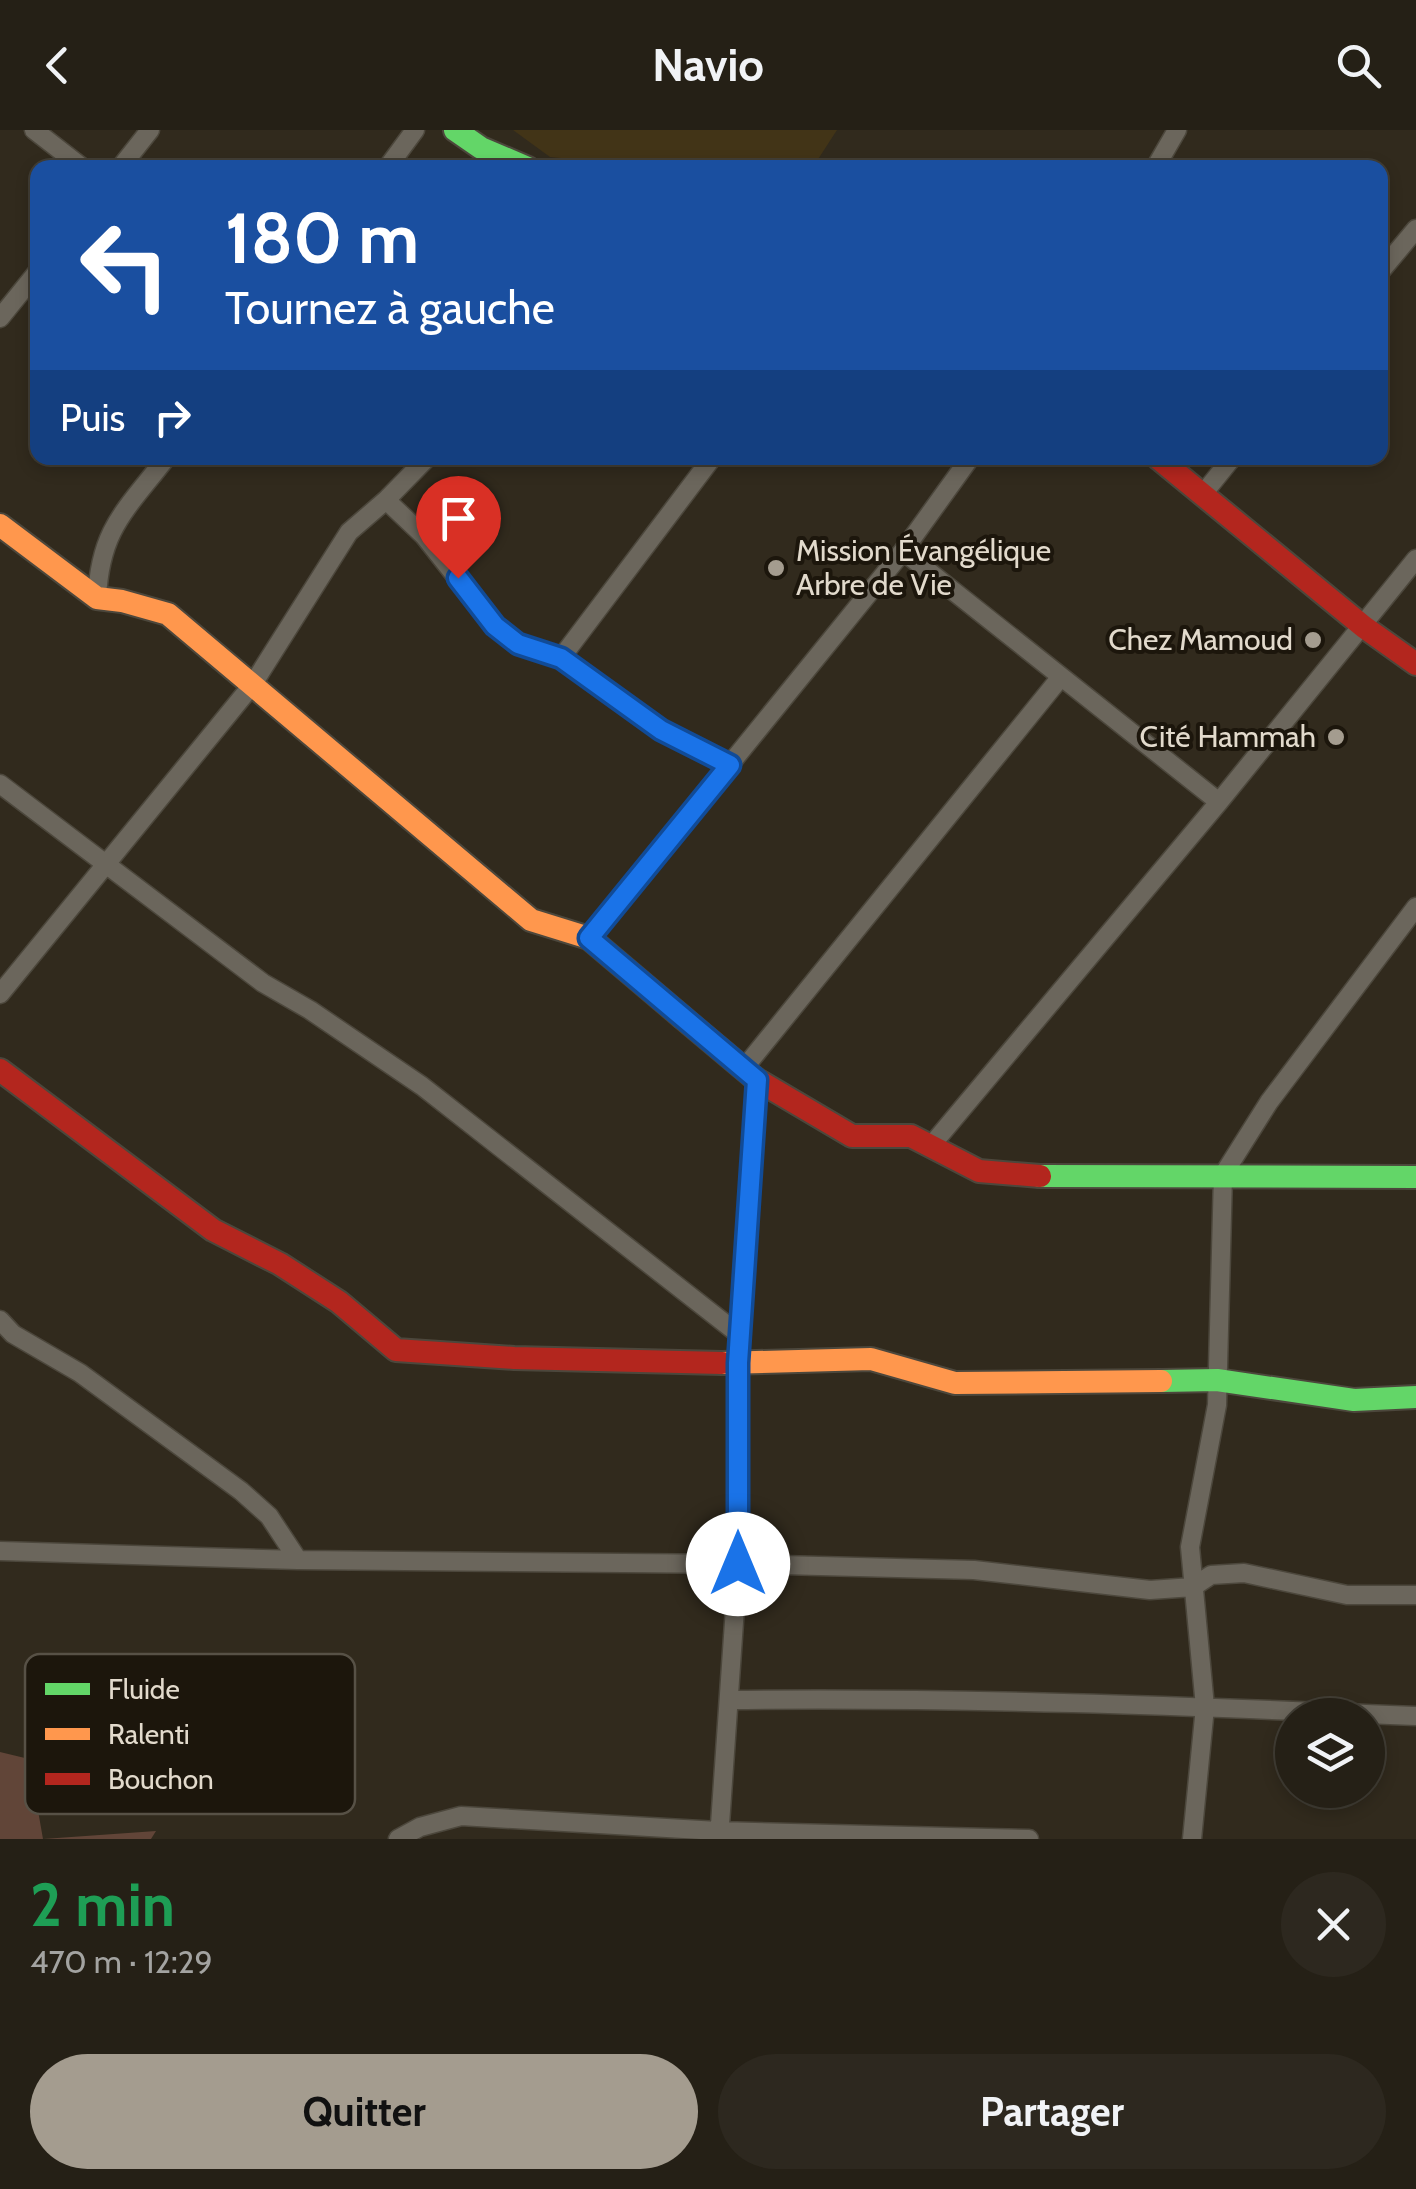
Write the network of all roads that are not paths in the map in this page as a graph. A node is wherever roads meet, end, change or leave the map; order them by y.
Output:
1 (34, 130) edge
2 (150, 130) edge
3 (415, 130) edge
4 (454, 130) edge
5 (1178, 130) edge
6 (73, 160) edge
7 (126, 160) edge
8 (393, 160) edge
9 (509, 160) edge
10 (1160, 160) edge
11 (1416, 229) edge
12 (1388, 262) edge
13 (30, 281) edge
14 (0, 318) edge
15 (161, 465) edge
16 (419, 465) edge
17 (707, 465) edge
18 (965, 465) edge
19 (1167, 465) edge
20 (1226, 465) edge
21 (1203, 494) junction
22 (386, 500) junction
23 (0, 525) edge
24 (903, 552) junction
25 (1416, 559) edge
26 (97, 598) junction
27 (1364, 627) junction
28 (561, 658) junction
29 (1416, 664) edge
30 (1060, 678) junction
31 (253, 684) junction
32 (730, 765) junction
33 (0, 784) edge
34 (1220, 802) junction
35 (105, 865) junction
36 (1416, 907) edge
37 (589, 938) junction
38 (0, 994) edge
39 (0, 1070) edge
40 (751, 1073) junction
41 (930, 1147) junction
42 (1223, 1175) junction
43 (1416, 1177) edge
44 (0, 1320) edge
45 (740, 1336) junction
46 (738, 1363) junction
47 (1217, 1380) junction
48 (1416, 1397) edge
49 (0, 1551) edge
50 (298, 1560) junction
51 (738, 1564) junction
52 (1193, 1587) junction
53 (1416, 1595) edge
54 (730, 1700) junction
55 (1206, 1706) junction
56 (1416, 1716) edge
57 (719, 1835) edge
58 (398, 1839) edge
59 (1029, 1839) edge
60 (1192, 1839) edge

1 - 6 street
2 - 7 street
3 - 8 street
4 - 9 street
5 - 10 street
11 - 12 street
13 - 14 street
15 - 26 street
16 - 22 street
17 - 28 street
18 - 24 street
19 - 21 street
20 - 21 street
21 - 27 street
22 - 28 street
22 - 31 street
23 - 26 street
24 - 30 street
24 - 32 street
25 - 27 street
26 - 31 street
27 - 29 street
27 - 34 street
28 - 32 street
30 - 34 street
30 - 40 street
31 - 35 street
31 - 37 street
32 - 37 street
33 - 35 street
34 - 41 street
35 - 38 street
35 - 45 street
36 - 42 street
37 - 40 street
39 - 46 street
40 - 41 street
40 - 45 street
41 - 42 street
42 - 43 street
42 - 47 street
44 - 50 street
45 - 46 street
46 - 47 street
46 - 51 street
47 - 48 street
47 - 52 street
49 - 50 street
50 - 51 street
51 - 52 street
51 - 54 street
52 - 53 street
52 - 55 street
54 - 55 street
54 - 57 street
55 - 56 street
55 - 60 street
57 - 58 street
57 - 59 street

